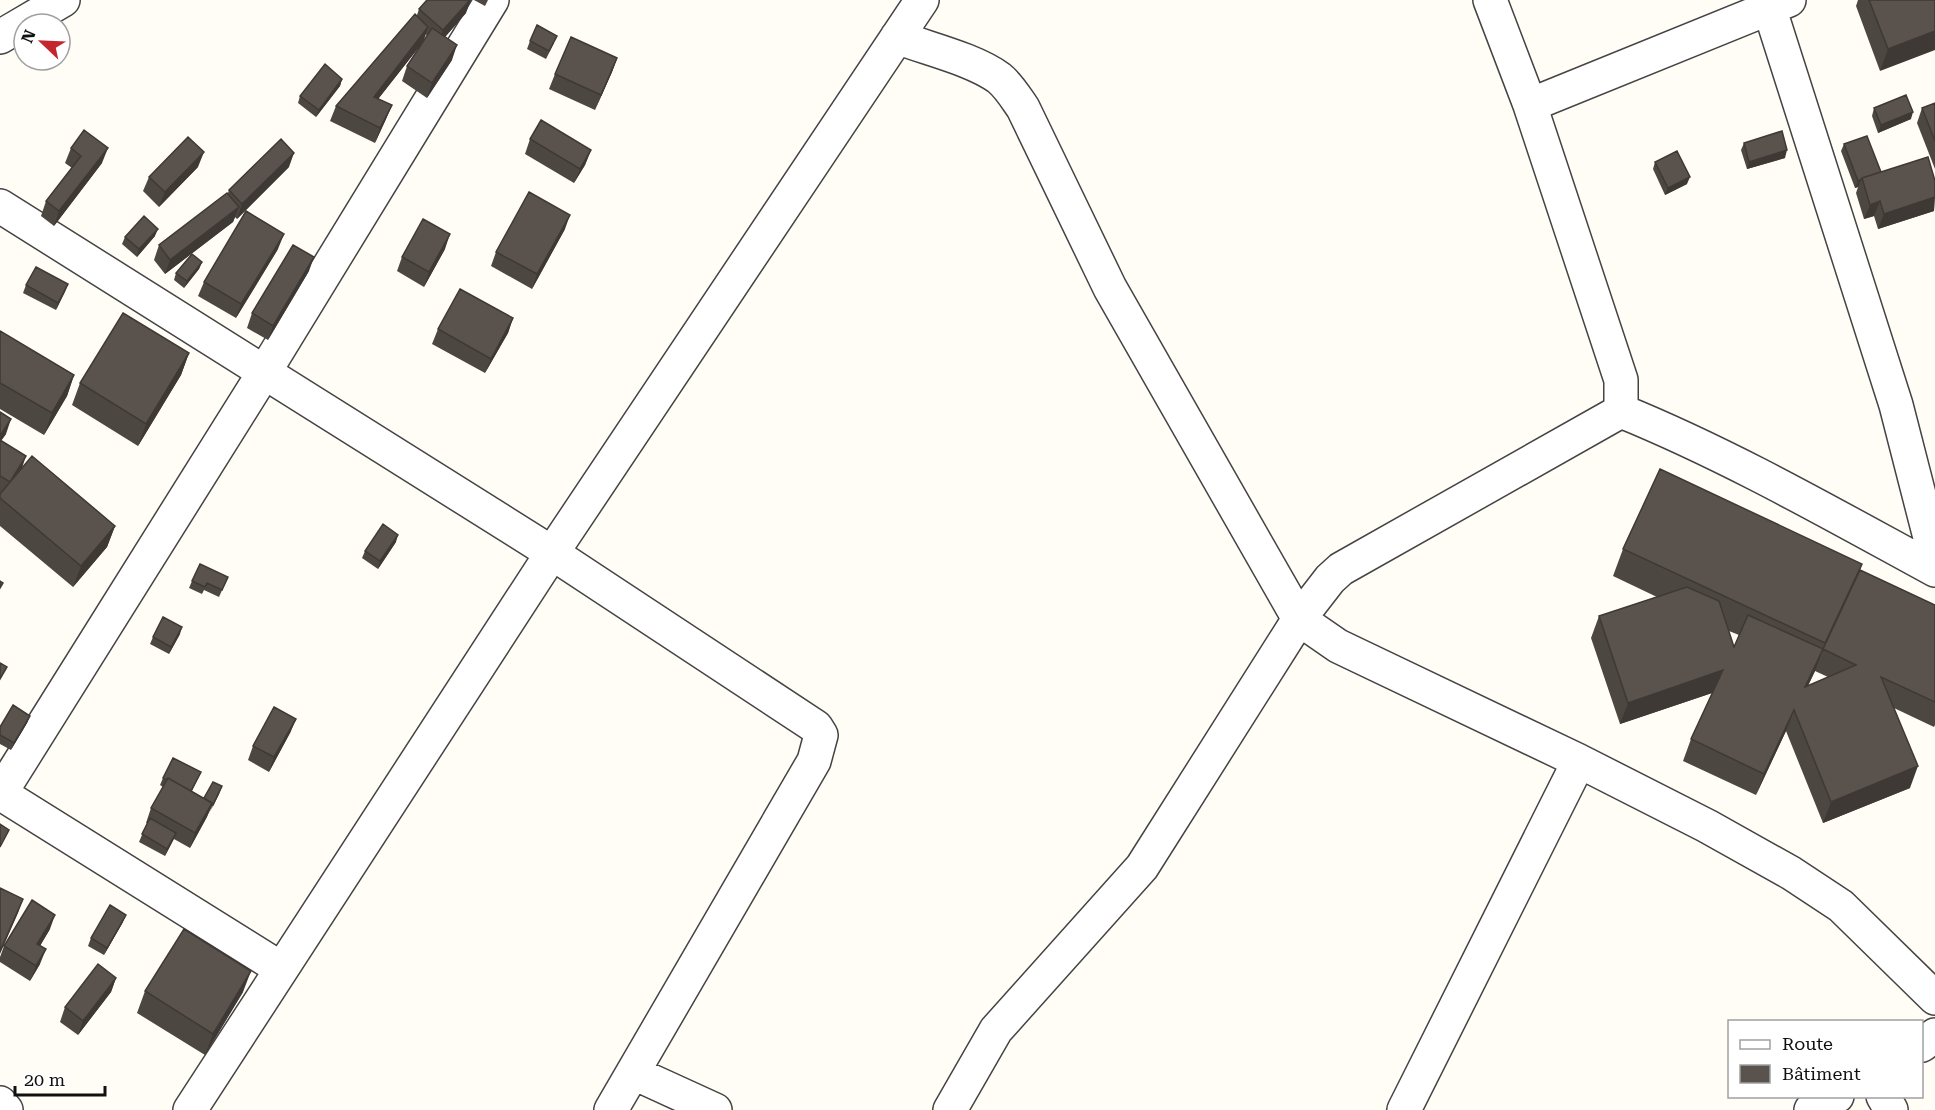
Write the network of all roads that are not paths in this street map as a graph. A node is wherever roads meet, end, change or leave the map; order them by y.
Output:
1 (63, 0) edge
2 (492, 0) edge
3 (922, 0) edge
4 (1490, 0) edge
5 (1779, 3) edge
6 (0, 37) edge
7 (897, 37) junction
8 (1530, 105) junction
9 (0, 206) edge
10 (265, 371) junction
11 (1621, 411) junction
12 (552, 553) junction
13 (1935, 557) edge
14 (1935, 570) edge
15 (1299, 619) junction
16 (1579, 760) junction
17 (0, 794) edge
18 (280, 968) junction
19 (1935, 998) edge
20 (1935, 1035) edge
21 (1923, 1044) edge
22 (634, 1073) junction
23 (1834, 1098) edge
24 (0, 1103) edge
25 (6, 1110) edge
26 (190, 1110) edge
27 (611, 1110) edge
28 (715, 1110) edge
29 (950, 1110) edge
30 (1404, 1110) edge
31 (1810, 1110) edge

1 - 6 street
2 - 10 street
3 - 7 street
4 - 8 street
5 - 8 street
5 - 13 street
7 - 12 street
7 - 15 street
8 - 11 street
9 - 10 street
10 - 12 street
10 - 17 street
11 - 14 street
11 - 15 street
12 - 18 street
12 - 22 street
15 - 16 street
15 - 29 street
16 - 19 street
16 - 30 street
17 - 18 street
18 - 26 street
20 - 21 street
22 - 27 street
22 - 28 street
23 - 31 street
24 - 25 street

